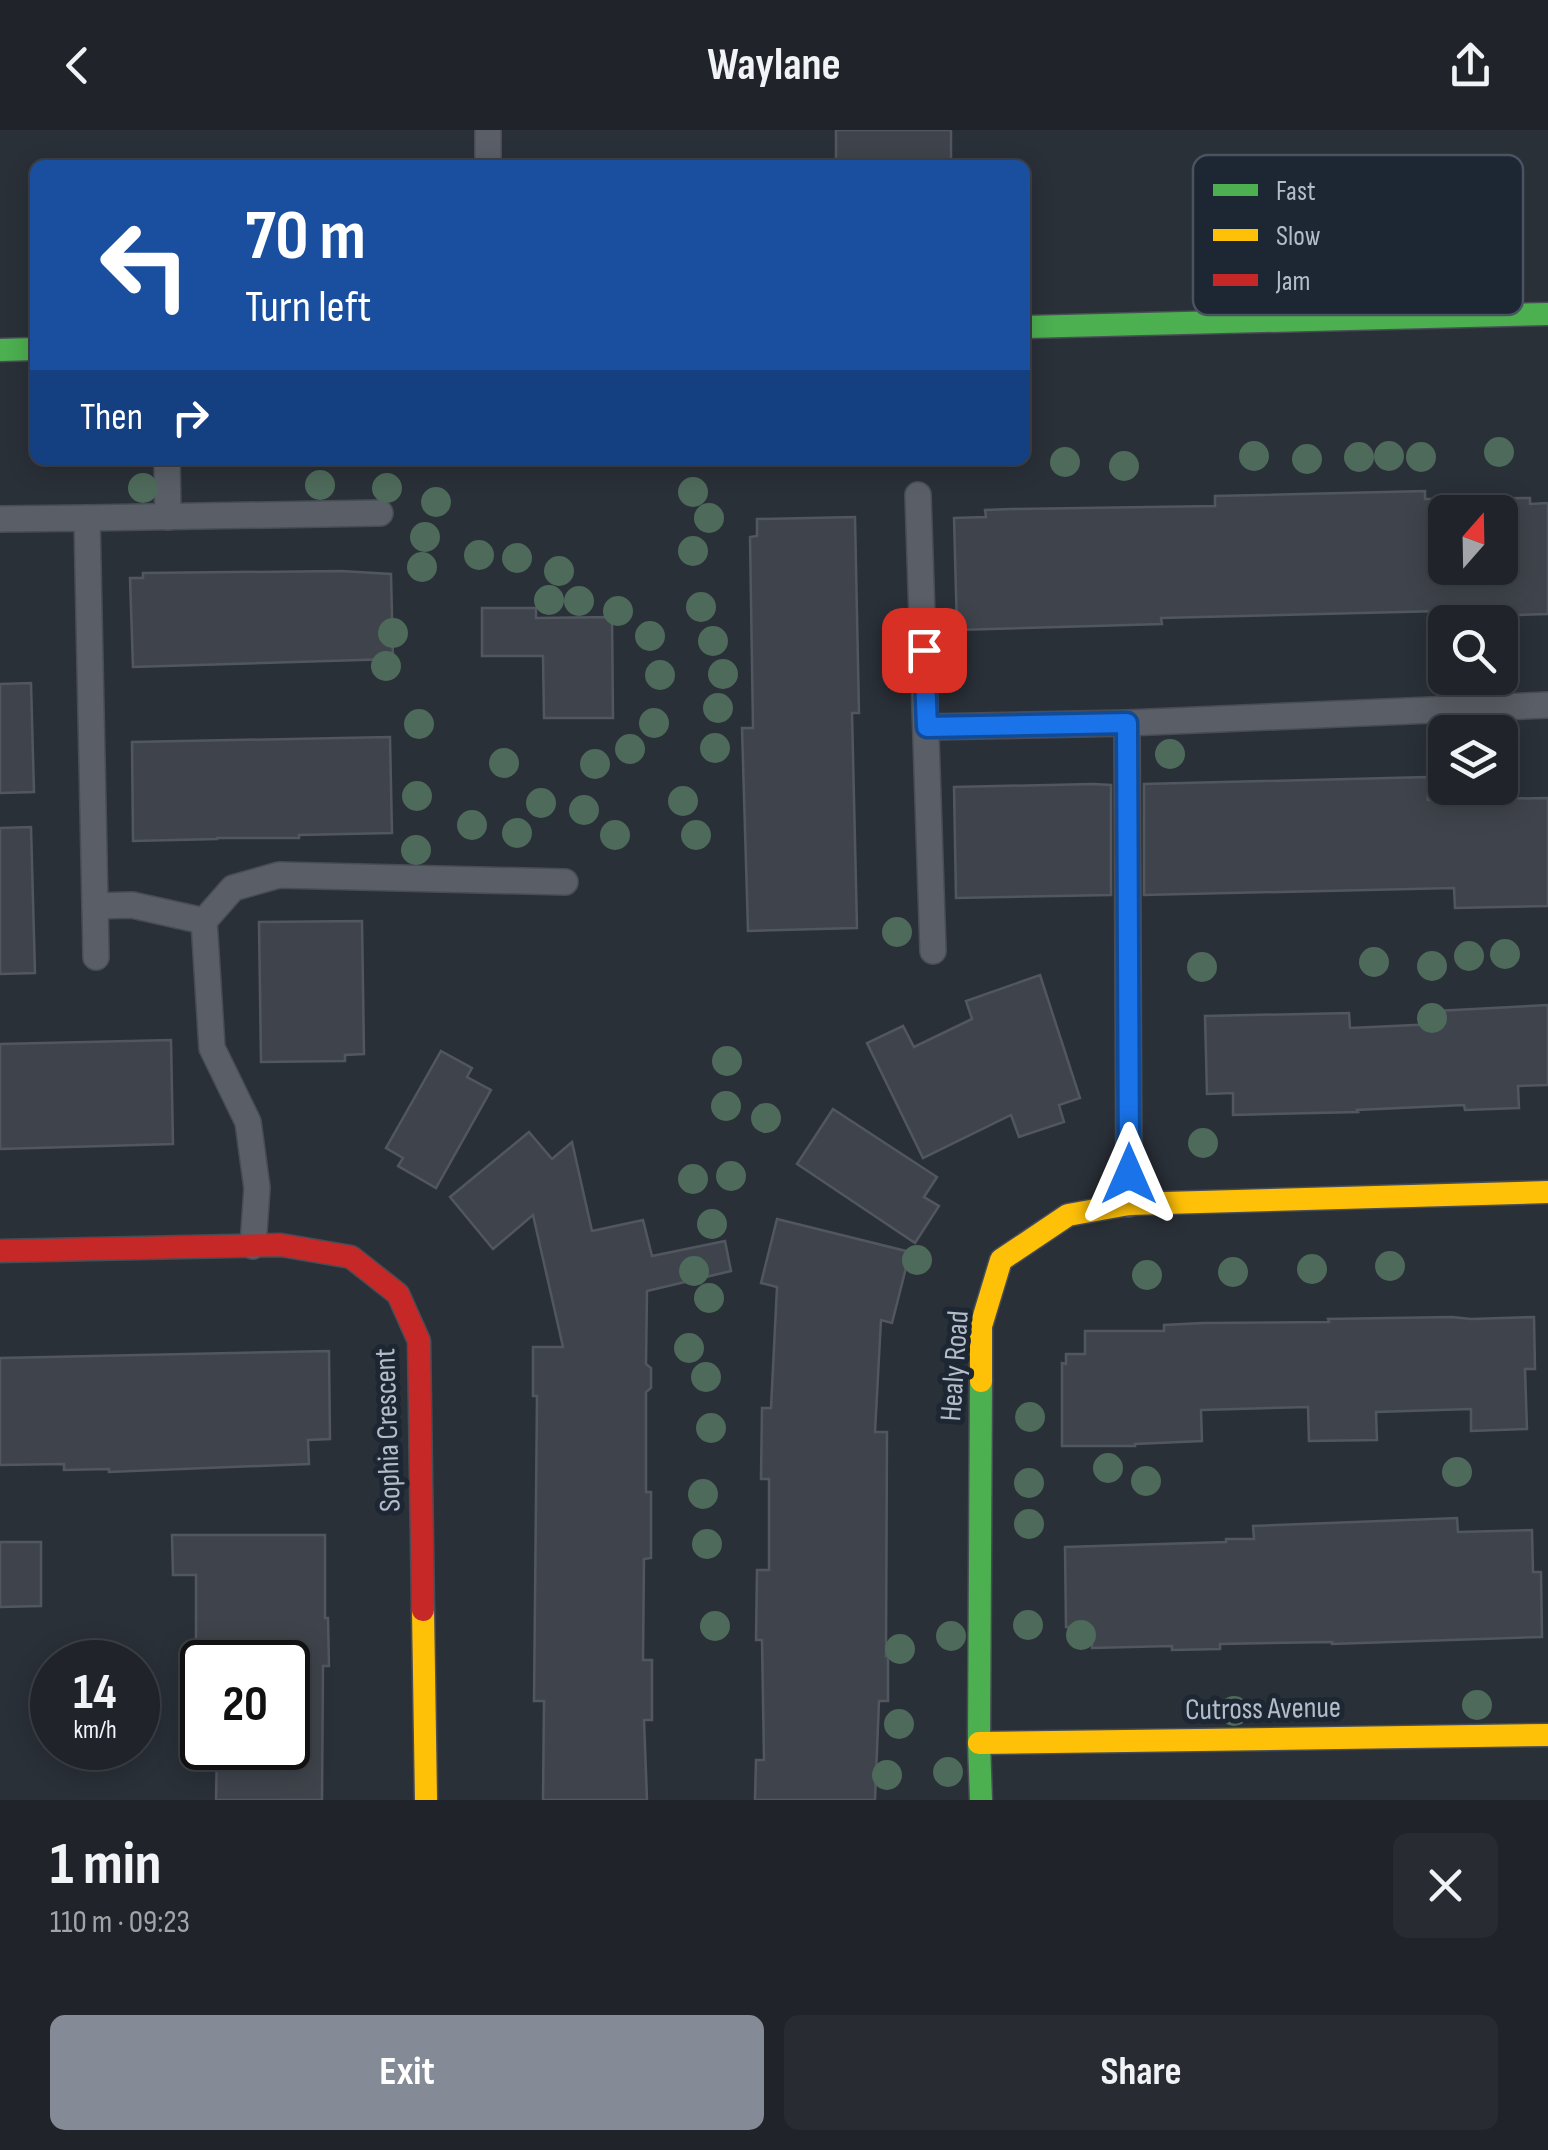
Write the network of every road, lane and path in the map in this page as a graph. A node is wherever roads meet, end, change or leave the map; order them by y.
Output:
1 (488, 130) edge
2 (488, 160) edge
3 (1548, 314) edge
4 (1508, 315) edge
5 (1523, 315) edge
6 (1030, 327) edge
7 (0, 350) edge
8 (30, 350) edge
9 (167, 465) edge
10 (918, 495) dead end
11 (380, 513) dead end
12 (168, 517) junction
13 (87, 518) junction
14 (0, 519) edge
15 (1548, 706) edge
16 (1127, 723) junction
17 (927, 727) junction
18 (566, 882) dead end
19 (96, 906) junction
20 (204, 920) junction
21 (933, 951) dead end
22 (96, 957) dead end
23 (1548, 1192) edge
24 (1128, 1204) junction
25 (254, 1246) junction
26 (0, 1251) edge
27 (1548, 1734) edge
28 (979, 1743) junction
29 (426, 1800) edge
30 (981, 1800) edge

1 - 2 lane
3 - 5 street
4 - 6 street
7 - 8 street
9 - 12 lane
10 - 17 lane
11 - 12 lane
12 - 13 lane
13 - 14 lane
13 - 19 lane
15 - 16 lane
16 - 17 lane
16 - 24 lane
17 - 21 lane
18 - 20 lane
19 - 20 lane
19 - 22 lane
20 - 25 lane
23 - 24 street, Healy Road
24 - 28 street, Healy Road
25 - 26 street, Sophia Crescent
25 - 29 street, Sophia Crescent
27 - 28 street, Cutross Avenue
28 - 30 street, Healy Road

